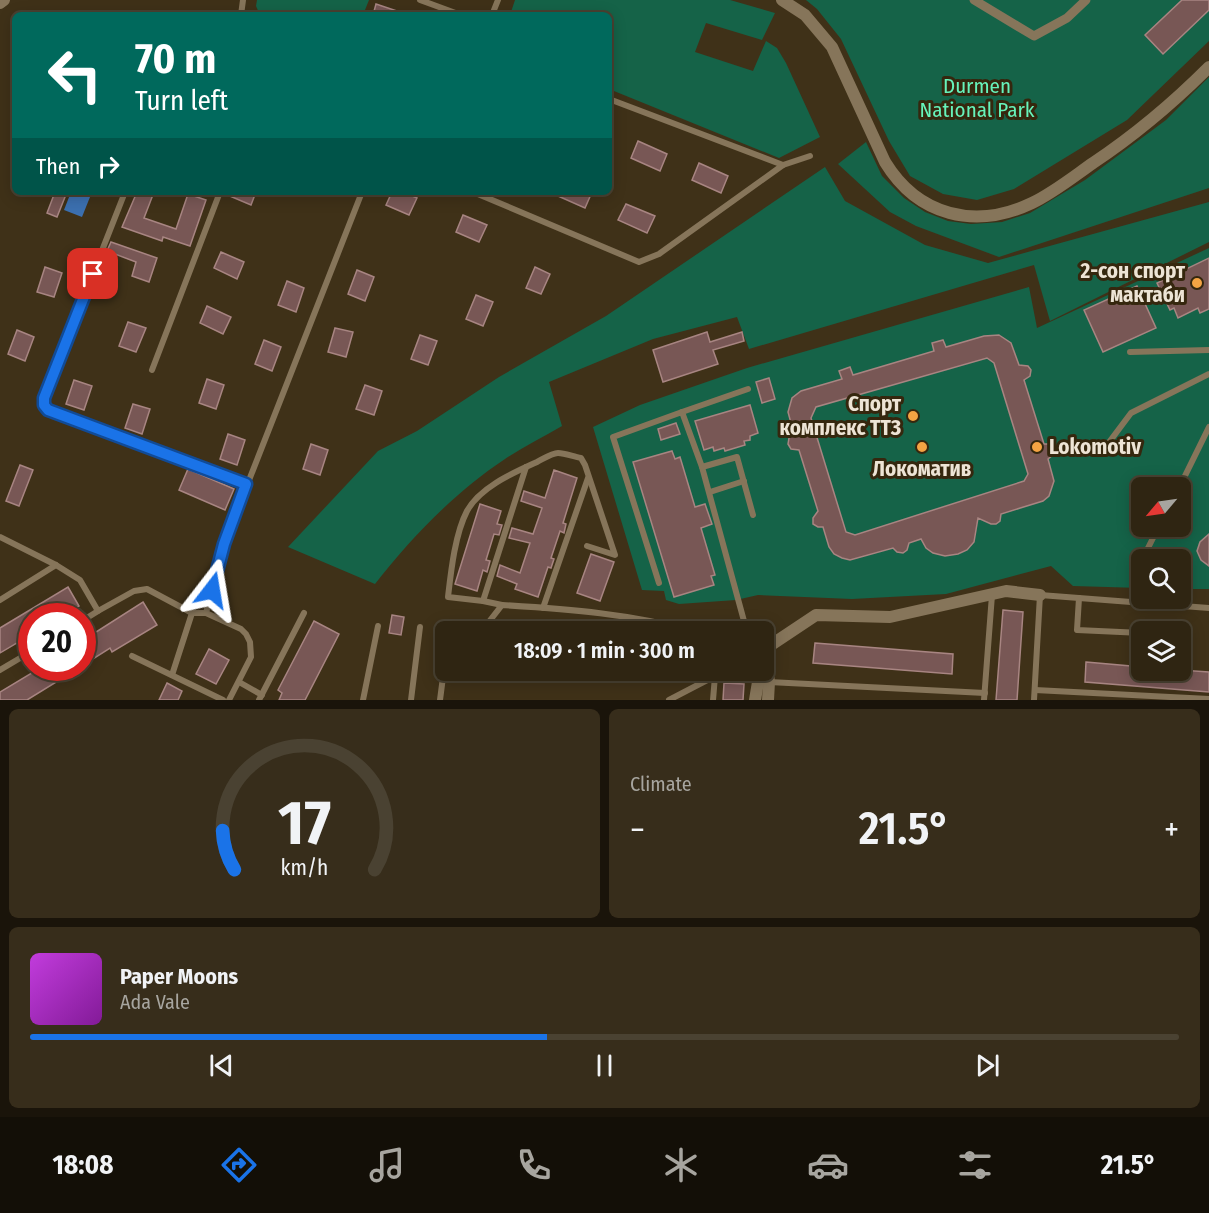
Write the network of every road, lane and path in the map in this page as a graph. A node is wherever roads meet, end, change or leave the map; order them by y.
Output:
1 (4, 0) edge
2 (420, 0) edge
3 (782, 0) edge
4 (974, 0) edge
5 (1086, 0) edge
6 (0, 3) edge
7 (453, 12) edge
8 (1209, 67) edge
9 (612, 100) edge
10 (810, 156) dead end
11 (783, 165) junction
12 (124, 195) edge
13 (219, 195) edge
14 (361, 195) edge
15 (479, 195) edge
16 (1209, 350) edge
17 (1130, 352) dead end
18 (152, 370) dead end
19 (1209, 374) edge
20 (748, 389) dead end
21 (682, 412) junction
22 (1209, 427) edge
23 (1104, 449) dead end
24 (526, 467) junction
25 (702, 467) junction
26 (588, 477) junction
27 (1184, 477) edge
28 (744, 481) junction
29 (246, 484) junction
30 (710, 492) junction
31 (753, 515) dead end
32 (0, 537) edge
33 (587, 546) dead end
34 (56, 565) junction
35 (658, 583) dead end
36 (992, 594) junction
37 (1040, 595) junction
38 (1079, 598) junction
39 (0, 600) edge
40 (1131, 600) edge
41 (483, 601) junction
42 (502, 605) junction
43 (1191, 606) edge
44 (543, 608) junction
45 (1209, 608) edge
46 (98, 611) joint
47 (192, 613) junction
48 (206, 613) junction
49 (304, 613) dead end
50 (489, 621) edge
51 (658, 621) edge
52 (744, 621) edge
53 (378, 626) dead end
54 (420, 627) dead end
55 (1131, 632) edge
56 (774, 651) edge
57 (132, 656) dead end
58 (18, 659) edge
59 (0, 670) edge
60 (172, 675) junction
61 (442, 681) edge
62 (705, 681) edge
63 (715, 681) edge
64 (759, 681) edge
65 (239, 682) junction
66 (769, 682) joint
67 (1035, 690) junction
68 (261, 697) edge
69 (985, 697) edge
70 (1209, 699) edge
71 (223, 700) edge
72 (229, 700) edge
73 (363, 700) edge
74 (411, 700) edge
75 (440, 700) edge
76 (669, 700) edge
77 (713, 700) edge
78 (755, 700) edge
79 (768, 700) edge
80 (1034, 700) edge

1 - 6 street
2 - 7 lane
3 - 8 street
4 - 5 street
9 - 11 lane
10 - 11 lane
11 - 15 lane
12 - 29 lane
13 - 18 lane
14 - 29 lane
16 - 17 lane
19 - 23 lane
20 - 21 lane
21 - 25 lane
21 - 35 lane
22 - 27 lane
24 - 26 lane
24 - 41 lane
24 - 41 lane
25 - 28 lane
25 - 30 lane
26 - 33 lane
26 - 44 lane
28 - 30 lane
28 - 31 lane
29 - 48 lane
30 - 52 lane
32 - 34 lane
34 - 39 lane
34 - 46 lane
36 - 37 street
36 - 56 street
36 - 69 lane
37 - 38 lane
37 - 67 lane
38 - 40 lane
38 - 55 lane
41 - 42 lane
42 - 44 lane
42 - 50 lane
43 - 45 lane
44 - 51 lane
46 - 47 lane
47 - 48 lane
47 - 60 lane
48 - 65 lane
49 - 68 lane
53 - 73 lane
54 - 74 lane
57 - 60 lane
58 - 59 lane
60 - 71 lane
61 - 75 lane
62 - 76 lane
63 - 77 lane
64 - 78 street
65 - 68 lane
65 - 72 lane
66 - 69 lane
66 - 79 street
67 - 70 lane
67 - 80 lane

